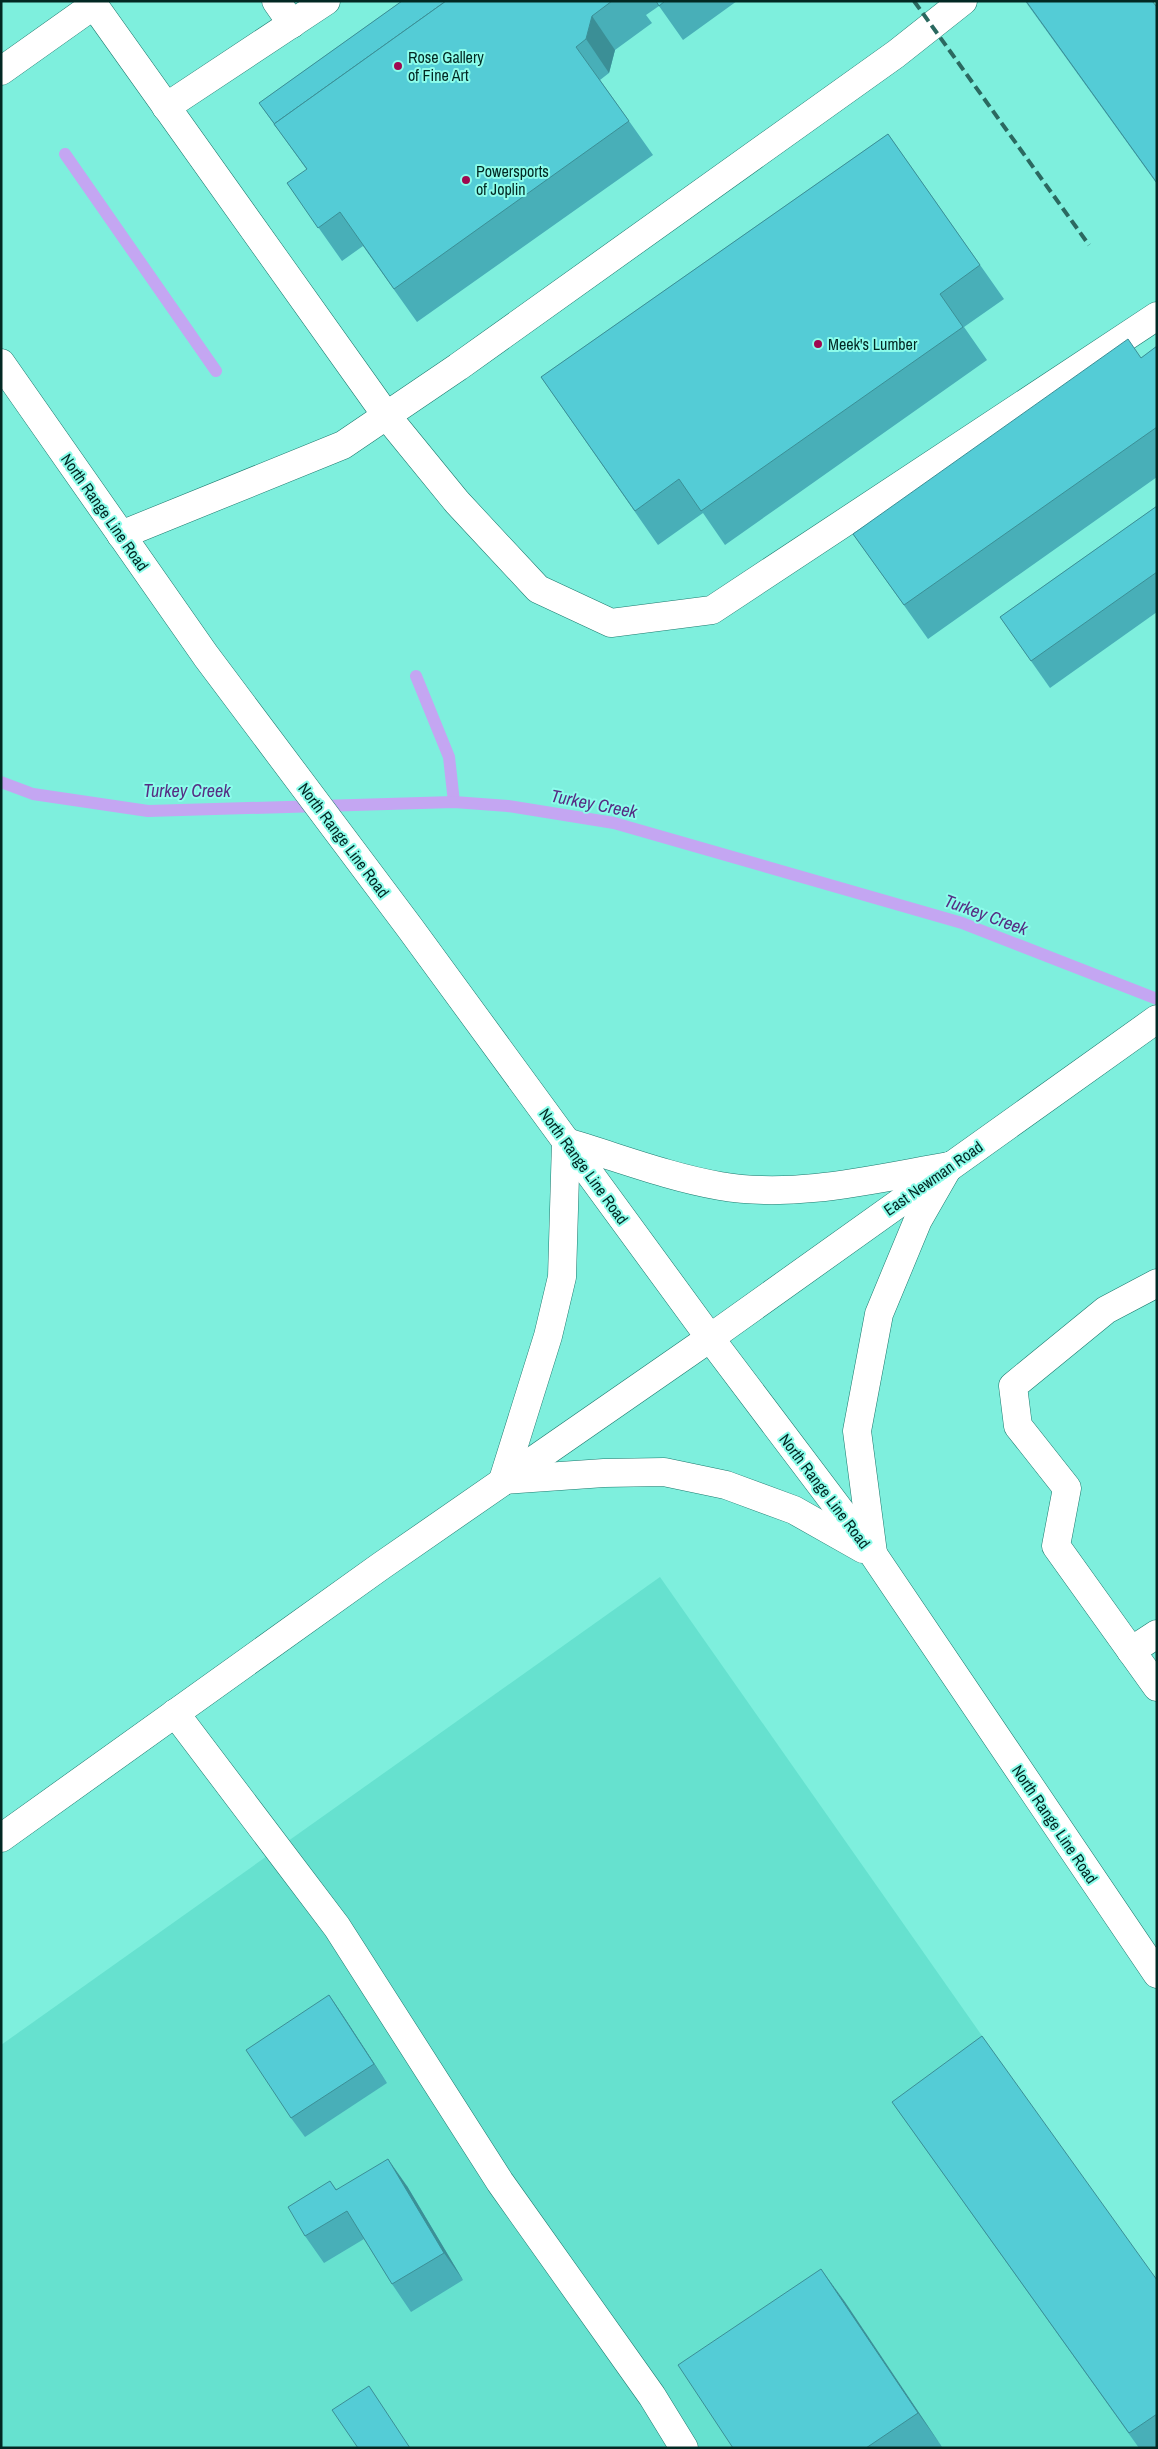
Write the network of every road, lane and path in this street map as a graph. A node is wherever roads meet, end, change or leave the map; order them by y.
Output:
1 (276, 1) edge
2 (326, 1) edge
3 (963, 1) edge
4 (92, 3) edge
5 (292, 24) junction
6 (1, 71) edge
7 (166, 107) junction
8 (1157, 316) edge
9 (1, 363) edge
10 (386, 415) junction
11 (121, 535) junction
12 (1157, 1019) edge
13 (566, 1142) junction
14 (949, 1166) junction
15 (1157, 1283) edge
16 (710, 1338) junction
17 (503, 1480) junction
18 (873, 1554) junction
19 (1157, 1634) edge
20 (1131, 1651) junction
21 (1157, 1687) edge
22 (175, 1713) junction
23 (1, 1838) edge
24 (1157, 1974) edge
25 (684, 2448) edge

1 - 5 main road
2 - 5 main road
3 - 10 main road
4 - 6 main road
4 - 7 main road
5 - 7 main road
7 - 10 main road
8 - 10 main road
9 - 11 main road, North Range Line Road
10 - 11 main road
11 - 13 main road, North Range Line Road
12 - 14 main road, East Newman Road
13 - 14 main road
13 - 16 main road, North Range Line Road
13 - 17 main road
14 - 16 main road, East Newman Road
14 - 18 main road
15 - 20 main road
16 - 17 main road, East Newman Road
16 - 18 main road, North Range Line Road
17 - 18 main road
17 - 22 main road, East Newman Road
18 - 24 main road, North Range Line Road
19 - 20 main road
20 - 21 main road
22 - 23 main road, East Newman Road
22 - 25 main road

